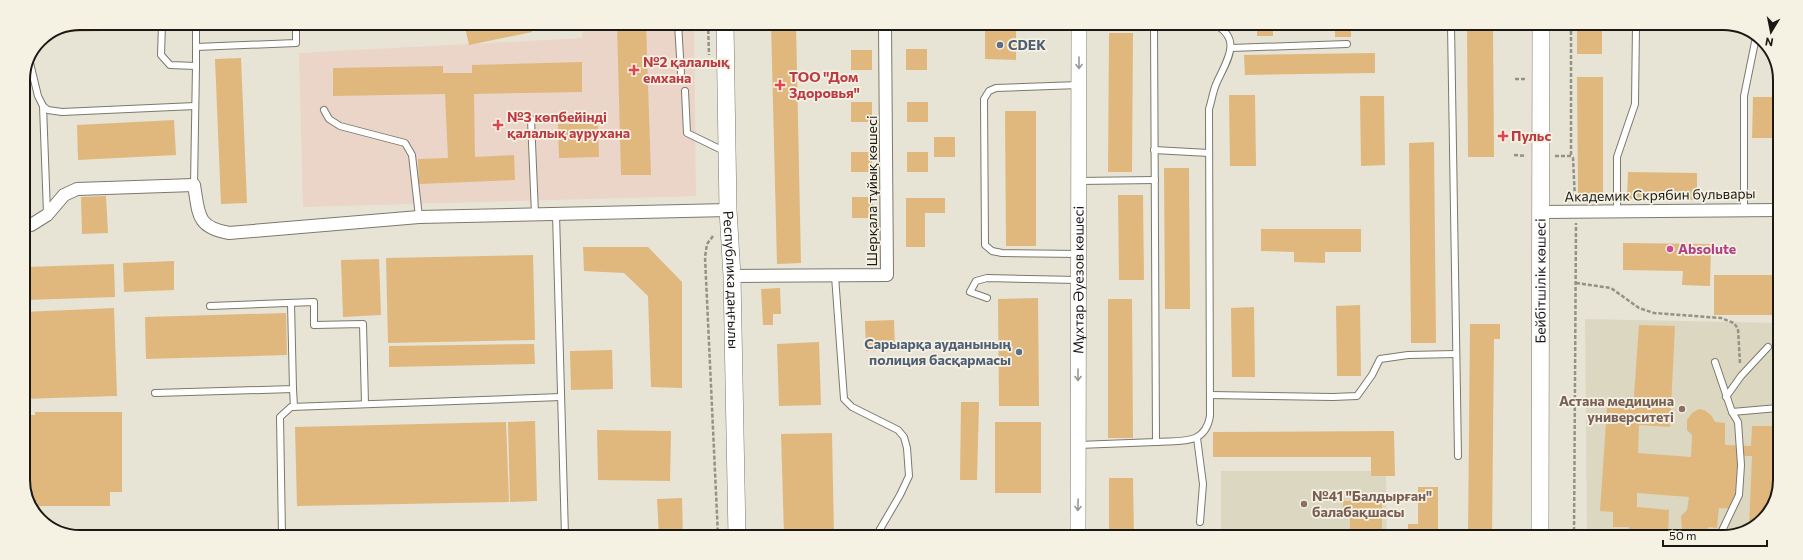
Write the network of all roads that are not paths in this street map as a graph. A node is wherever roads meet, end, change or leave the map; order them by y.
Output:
1 (162, 30) edge
2 (196, 30) edge
3 (296, 30) edge
4 (678, 30) edge
5 (725, 30) edge
6 (885, 30) edge
7 (1079, 30) edge
8 (1154, 30) edge
9 (1224, 30) edge
10 (1451, 30) edge
11 (1541, 30) edge
12 (1636, 30) edge
13 (1347, 44) dead end
14 (196, 47) junction
15 (1231, 48) junction
16 (1753, 52) edge
17 (196, 66) junction
18 (31, 69) edge
19 (681, 72) dead end
20 (1079, 85) junction
21 (685, 91) dead end
22 (43, 106) junction
23 (195, 106) junction
24 (324, 110) dead end
25 (531, 119) dead end
26 (1154, 150) junction
27 (727, 153) junction
28 (1209, 153) junction
29 (1155, 180) junction
30 (1079, 181) junction
31 (194, 185) junction
32 (1744, 209) junction
33 (721, 210) junction
34 (1773, 210) edge
35 (1617, 211) junction
36 (1541, 212) junction
37 (535, 214) junction
38 (556, 214) junction
39 (48, 215) junction
40 (419, 217) junction
41 (30, 225) edge
42 (1078, 254) junction
43 (732, 276) junction
44 (835, 276) junction
45 (1078, 280) junction
46 (987, 298) dead end
47 (291, 303) junction
48 (210, 306) dead end
49 (1768, 347) dead end
50 (1456, 354) junction
51 (1715, 362) dead end
52 (293, 389) junction
53 (155, 393) dead end
54 (1210, 395) junction
55 (561, 397) junction
56 (1726, 397) junction
57 (365, 404) junction
58 (294, 407) junction
59 (1773, 408) edge
60 (1732, 412) junction
61 (1197, 438) junction
62 (1156, 442) junction
63 (1078, 445) junction
64 (1458, 456) dead end
65 (1540, 520) junction
66 (1200, 522) dead end
67 (282, 530) edge
68 (565, 530) edge
69 (737, 530) edge
70 (880, 530) edge
71 (1078, 530) edge
72 (1540, 530) edge
73 (1544, 530) edge
74 (1722, 530) edge

1 - 17 lane
2 - 14 lane
3 - 14 lane
4 - 19 lane
5 - 27 main road, Республика даңғылы
6 - 44 street, Шерқала тұйық көшесі
7 -> 20 street, Мұхтар Әуезов көшесі
8 - 26 lane
9 - 15 lane
10 - 50 lane
11 - 36 main road, Бейбітшілік көшесі
12 - 35 lane
13 - 15 lane
14 - 17 lane
15 - 28 lane
16 - 32 lane
17 - 23 lane
18 - 22 lane
20 - 30 street, Мұхтар Әуезов көшесі
20 - 42 lane
21 - 27 lane
22 - 23 lane
22 - 39 lane
23 - 31 lane
24 - 40 lane
25 - 37 lane
26 - 28 lane
26 - 29 lane
27 - 33 main road, Республика даңғылы
28 - 54 lane
29 - 30 lane
29 - 62 lane
30 - 42 street, Мұхтар Әуезов көшесі
31 - 39 street
31 - 40 street
32 - 34 street, Академик Скрябин бульвары
32 - 35 street, Академик Скрябин бульвары
33 - 38 street
33 - 43 main road, Республика даңғылы
35 - 36 street, Академик Скрябин бульвары
36 - 65 main road, Бейбітшілік көшесі
37 - 38 street
37 - 40 street
38 - 55 lane
39 - 41 street
42 - 45 street, Мұхтар Әуезов көшесі
43 - 44 street, Шерқала тұйық көшесі
43 - 69 main road, Республика даңғылы
44 - 70 lane
45 - 46 lane
45 -> 63 street, Мұхтар Әуезов көшесі
47 - 48 lane
47 - 52 lane
47 - 57 lane
49 - 56 lane
50 - 54 lane
50 - 64 lane
51 - 56 lane
52 - 53 lane
52 - 58 lane
54 - 61 lane
55 - 57 lane
55 - 68 lane
56 - 60 lane
57 - 58 lane
58 - 67 lane
59 - 60 lane
60 - 74 lane
61 - 62 lane
61 - 66 lane
62 - 63 lane
63 -> 71 street, Мұхтар Әуезов көшесі
65 - 72 main road, Бейбітшілік көшесі
65 - 73 main road

